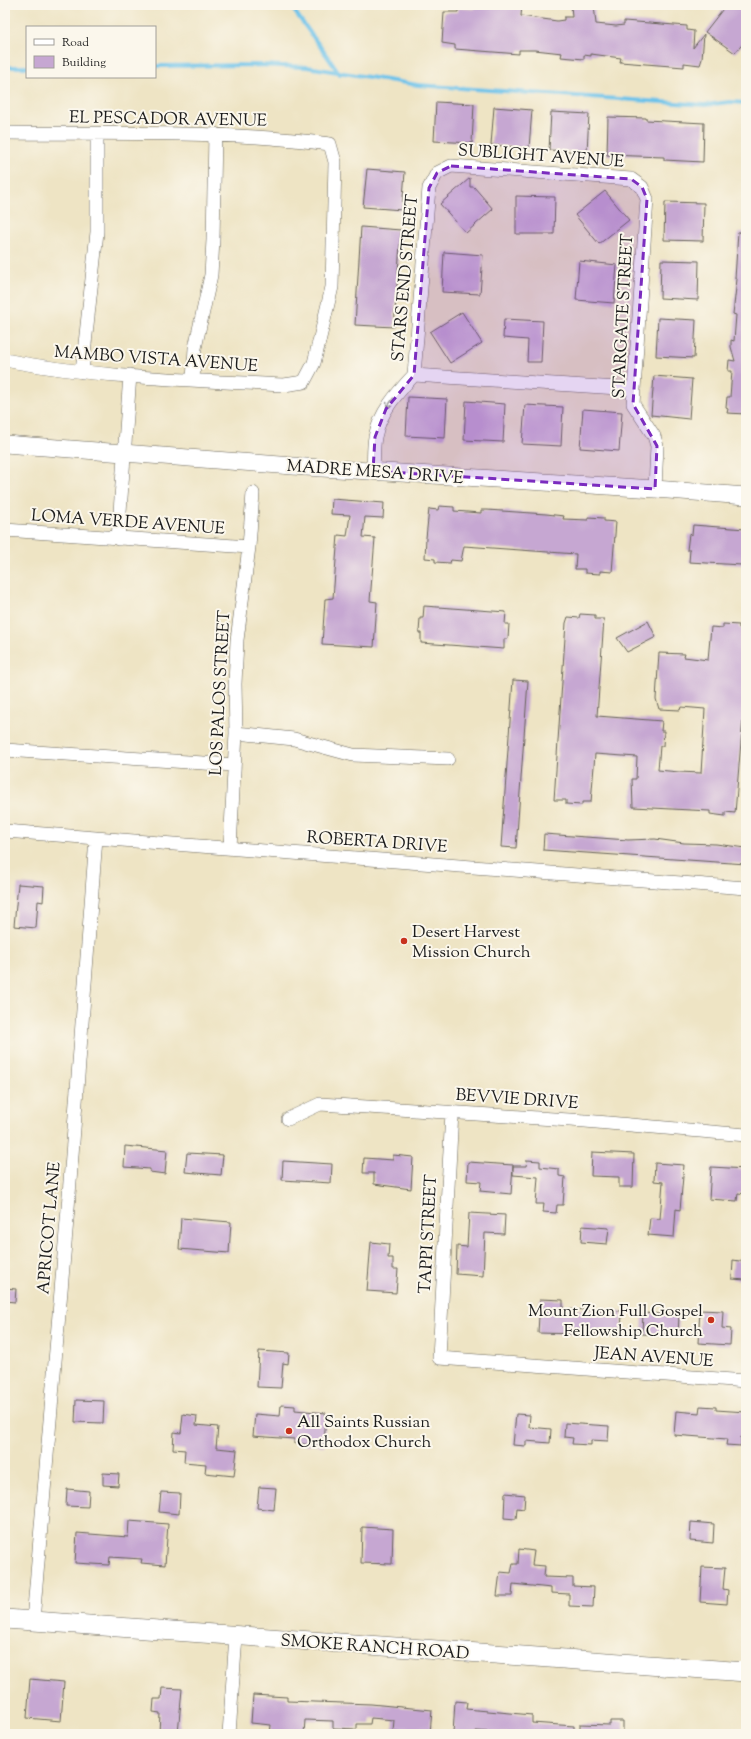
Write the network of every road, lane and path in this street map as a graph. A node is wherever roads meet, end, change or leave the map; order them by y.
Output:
1 (5, 133) edge
2 (97, 134) junction
3 (215, 134) junction
4 (437, 173) joint
5 (642, 187) joint
6 (5, 360) edge
7 (82, 372) junction
8 (130, 375) junction
9 (414, 375) junction
10 (193, 380) junction
11 (304, 382) joint
12 (634, 389) junction
13 (5, 444) edge
14 (124, 454) junction
15 (373, 471) junction
16 (655, 489) junction
17 (253, 493) dead end
18 (746, 496) edge
19 (5, 530) edge
20 (118, 539) junction
21 (250, 547) junction
22 (236, 733) junction
23 (5, 750) edge
24 (448, 759) dead end
25 (234, 765) junction
26 (5, 831) edge
27 (96, 838) junction
28 (230, 848) junction
29 (746, 888) edge
30 (452, 1112) junction
31 (288, 1119) dead end
32 (746, 1135) edge
33 (439, 1358) joint
34 (746, 1381) edge
35 (5, 1619) edge
36 (33, 1621) junction
37 (236, 1636) junction
38 (746, 1672) edge
39 (229, 1734) edge

1 - 2 street, EL PESCADOR AVENUE
2 - 3 street, EL PESCADOR AVENUE
2 - 7 street
3 - 10 street
3 - 11 street, EL PESCADOR AVENUE
4 - 5 street, SUBLIGHT AVENUE
4 - 9 street, STARS END STREET
5 - 12 street, STARGATE STREET
6 - 7 street, MAMBO VISTA AVENUE
7 - 8 street, MAMBO VISTA AVENUE
8 - 10 street, MAMBO VISTA AVENUE
8 - 14 street
9 - 12 street
9 -> 15 street, STARS END STREET
10 - 11 street, MAMBO VISTA AVENUE
12 - 16 street, STARGATE STREET
13 - 14 street, MADRE MESA DRIVE
14 - 15 street, MADRE MESA DRIVE
14 - 20 street
15 - 16 street, MADRE MESA DRIVE
16 - 18 street, MADRE MESA DRIVE
17 - 21 street, LOS PALOS STREET
19 - 20 street, LOMA VERDE AVENUE
20 - 21 street, LOMA VERDE AVENUE
21 - 22 street, LOS PALOS STREET
22 - 24 street
22 - 25 street, LOS PALOS STREET
23 - 25 street
25 - 28 street, LOS PALOS STREET
26 - 27 street, ROBERTA DRIVE
27 - 28 street, ROBERTA DRIVE
27 - 36 street, APRICOT LANE
28 - 29 street, ROBERTA DRIVE
30 - 31 street, BEVVIE DRIVE
30 - 32 street, BEVVIE DRIVE
30 - 33 street, TAPPI STREET
33 - 34 street, JEAN AVENUE
35 - 36 main road, SMOKE RANCH ROAD
36 - 37 main road, SMOKE RANCH ROAD
37 - 38 main road, SMOKE RANCH ROAD
37 - 39 street

